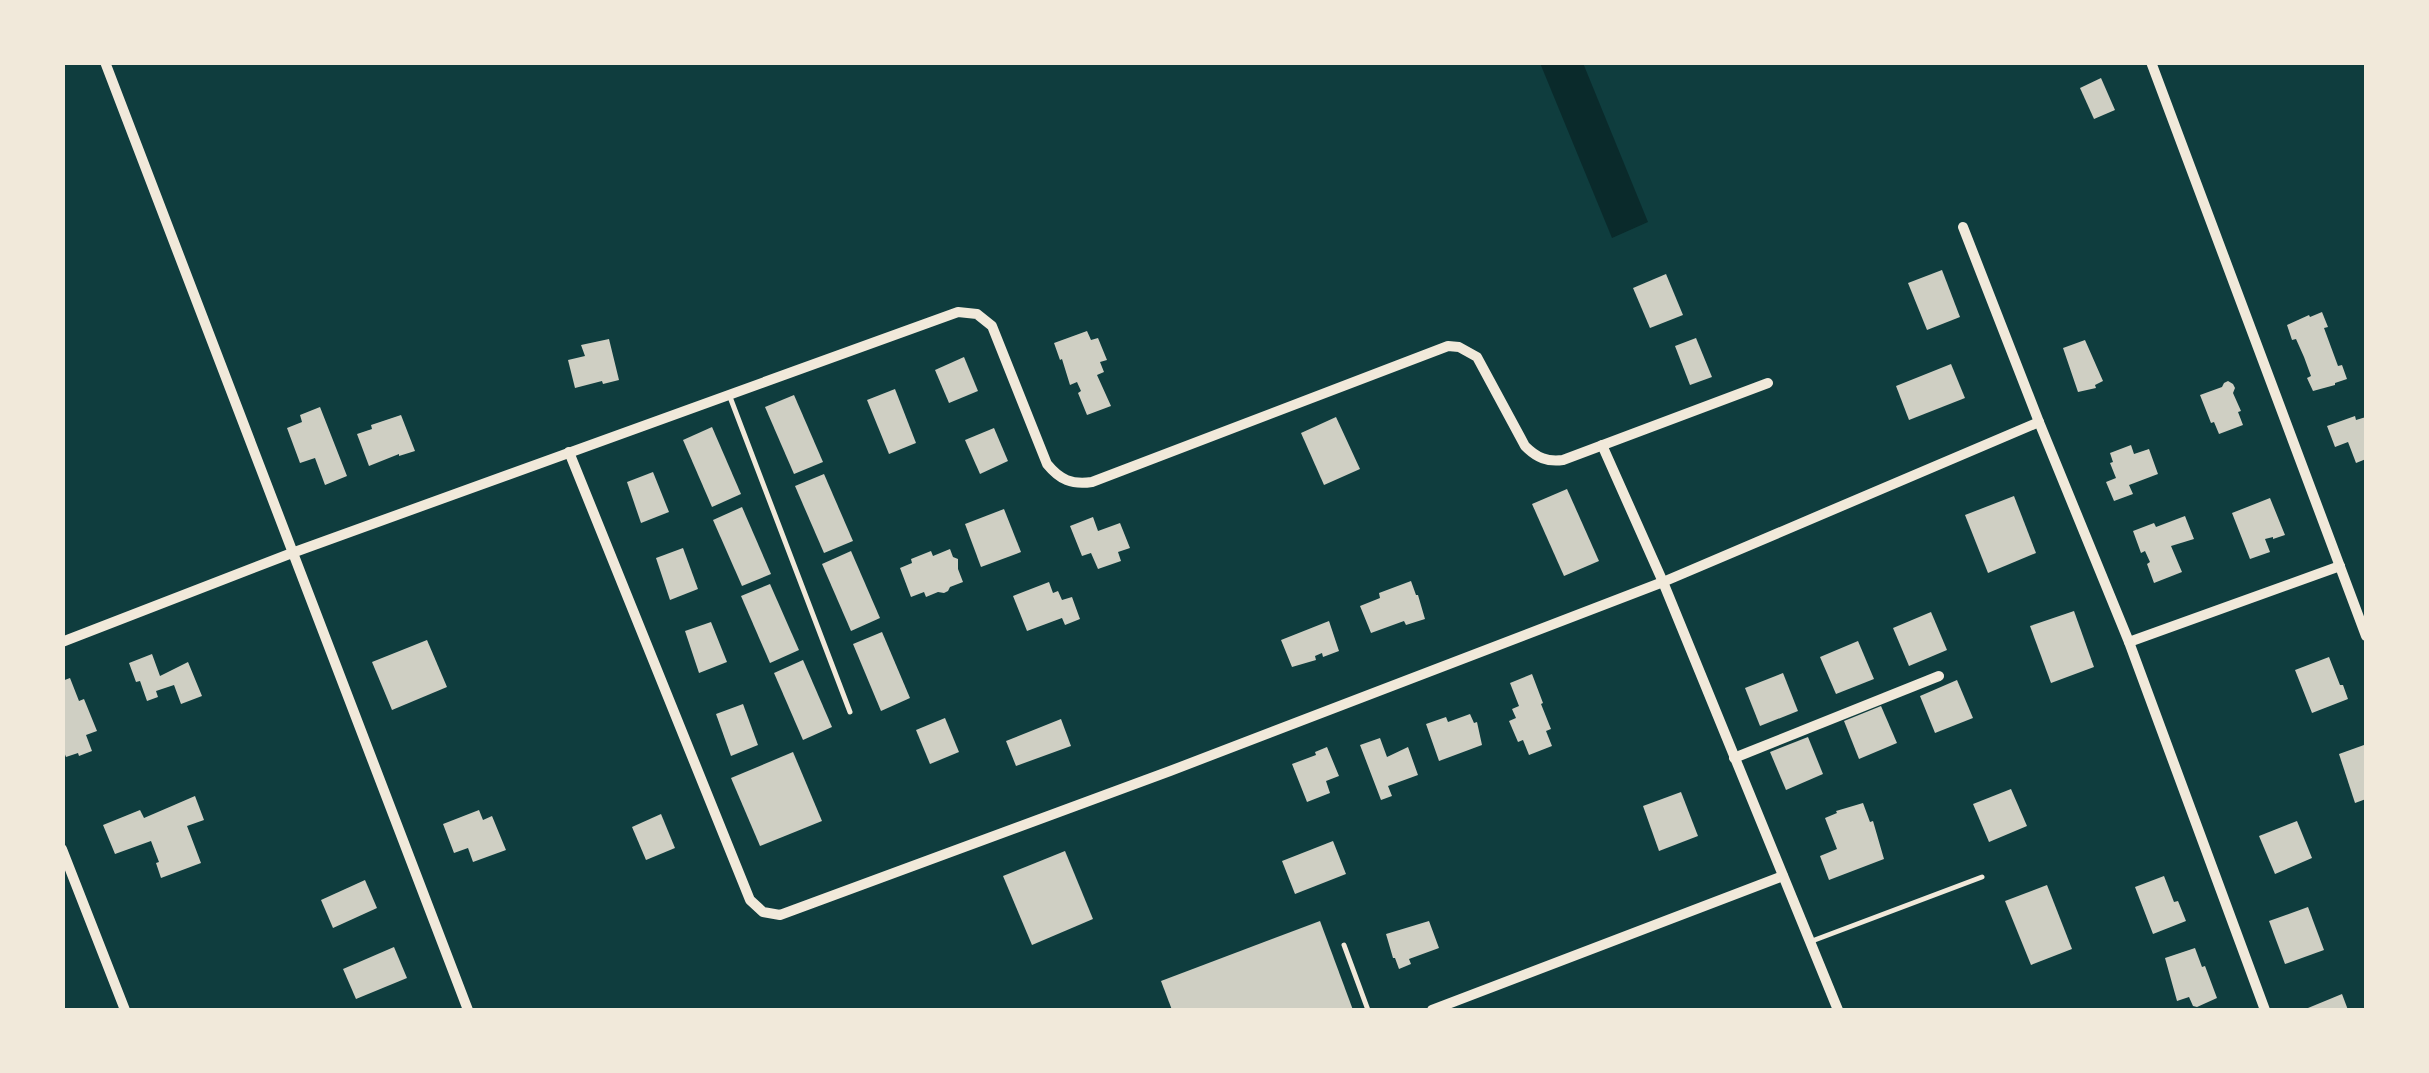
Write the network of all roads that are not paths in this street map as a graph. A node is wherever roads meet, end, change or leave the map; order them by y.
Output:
1 (105, 62) edge
2 (2151, 62) edge
3 (1962, 227) dead end
4 (1768, 384) dead end
5 (730, 396) junction
6 (2039, 422) junction
7 (1602, 445) junction
8 (569, 452) junction
9 (292, 553) junction
10 (2340, 566) junction
11 (1662, 582) junction
12 (2366, 636) edge
13 (62, 642) edge
14 (2129, 642) junction
15 (1939, 676) dead end
16 (850, 712) dead end
17 (1734, 758) junction
18 (62, 850) edge
19 (1783, 876) junction
20 (1982, 877) dead end
21 (1810, 941) junction
22 (1344, 945) dead end
23 (125, 1010) edge
24 (468, 1010) edge
25 (1368, 1010) edge
26 (1432, 1010) edge
27 (1838, 1010) edge
28 (2265, 1010) edge

1 - 9 street
2 - 10 street
3 - 6 street
4 - 7 street
5 - 7 street
5 - 8 street
5 - 16 lane
6 - 11 street
6 - 14 street
7 - 11 street
8 - 9 street
8 - 11 street
9 - 13 street
9 - 24 street
10 - 12 street
10 - 14 street
11 - 17 street
14 - 28 street
15 - 17 street
17 - 19 street
18 - 23 street
19 - 21 street
19 - 26 street
20 - 21 lane
21 - 27 street
22 - 25 lane

